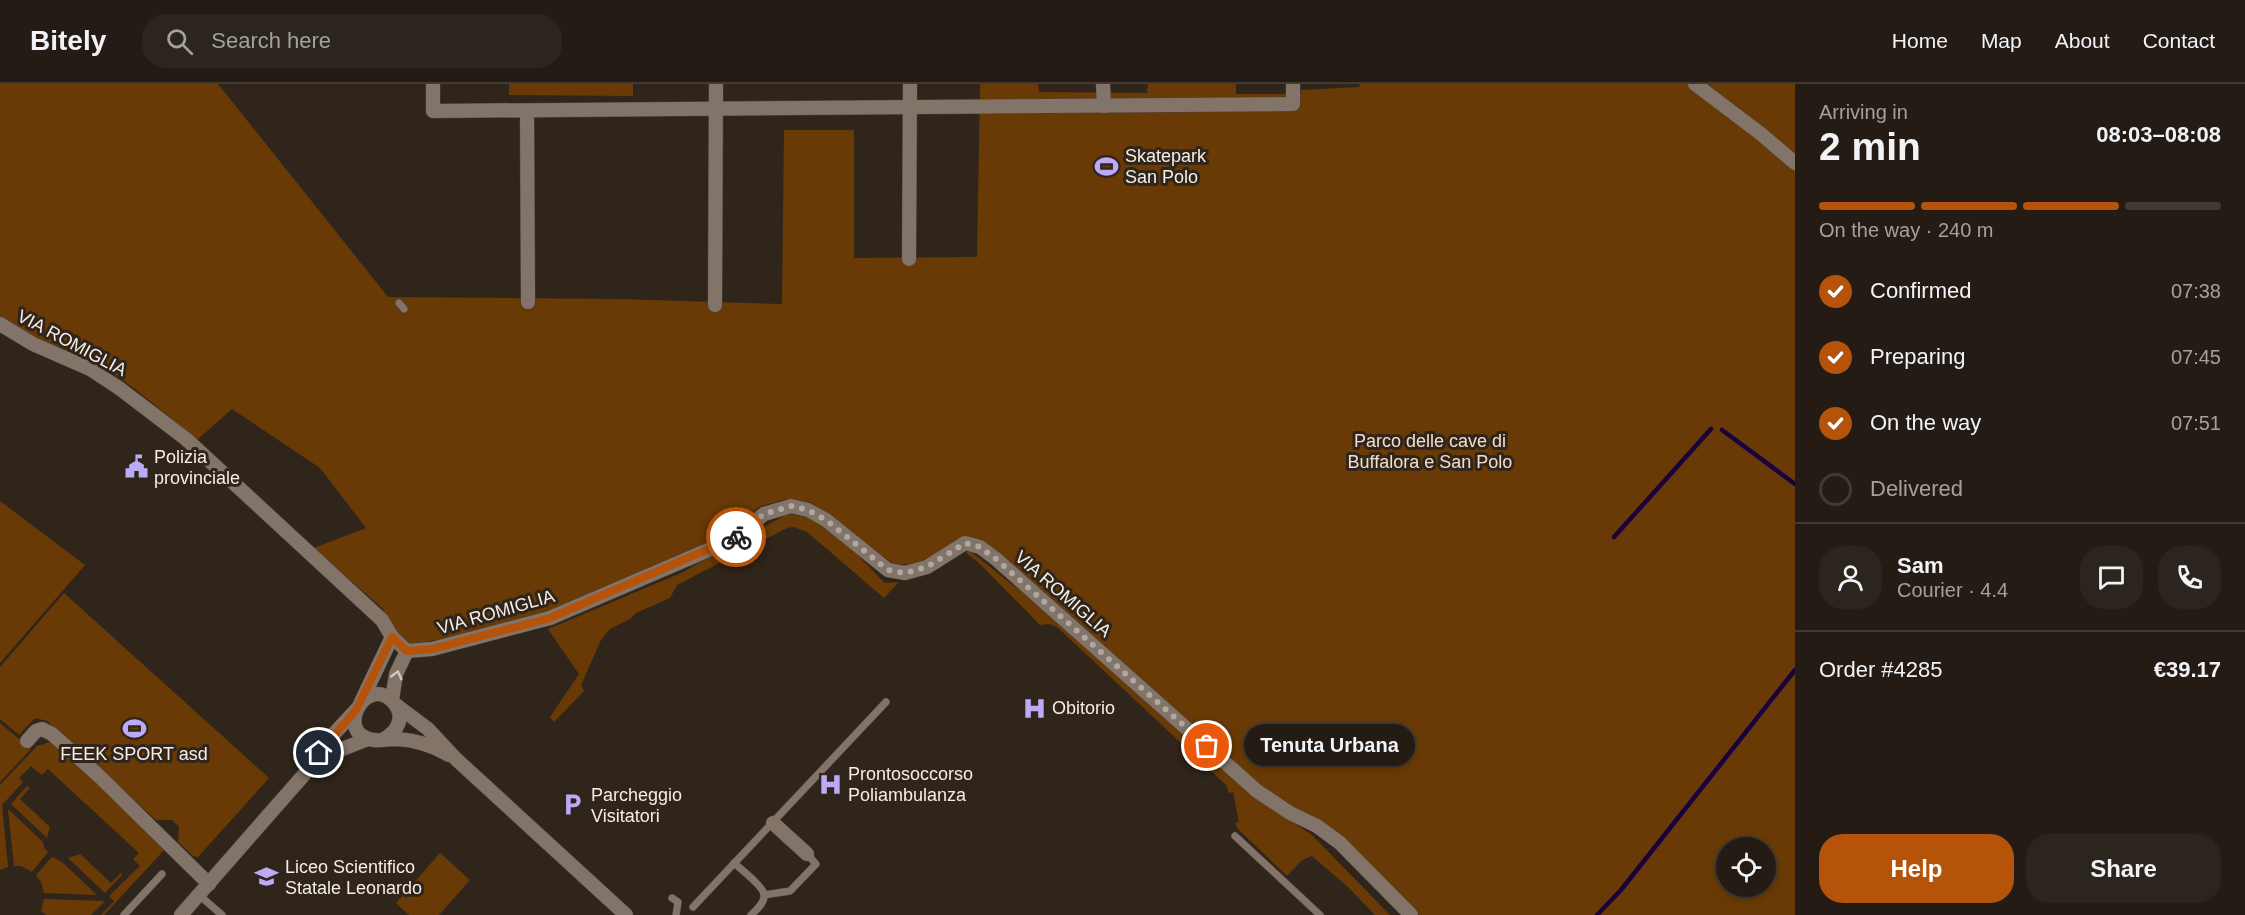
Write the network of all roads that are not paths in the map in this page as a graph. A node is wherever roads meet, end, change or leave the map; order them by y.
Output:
1 (433, 84) edge
2 (716, 84) edge
3 (910, 84) edge
4 (1103, 84) edge
5 (1293, 84) edge
6 (1695, 84) edge
7 (1104, 106) junction
8 (910, 107) junction
9 (716, 109) junction
10 (527, 111) junction
11 (1795, 164) edge
12 (909, 259) dead end
13 (528, 302) dead end
14 (715, 305) dead end
15 (0, 324) edge
16 (392, 637) junction
17 (407, 651) junction
18 (886, 702) dead end
19 (394, 703) junction
20 (358, 706) junction
21 (375, 739) junction
22 (27, 741) dead end
23 (456, 759) junction
24 (309, 769) junction
25 (772, 823) junction
26 (1235, 836) dead end
27 (807, 854) joint
28 (734, 863) junction
29 (162, 874) dead end
30 (209, 884) junction
31 (199, 895) junction
32 (764, 895) junction
33 (672, 898) dead end
34 (693, 907) dead end
35 (123, 915) edge
36 (180, 915) edge
37 (222, 915) edge
38 (626, 915) edge
39 (676, 915) edge
40 (751, 915) edge
41 (1320, 915) edge
42 (1411, 915) edge

1 - 10 street
2 - 9 street
3 - 8 street
4 - 7 street
5 - 7 street
6 - 11 street
7 - 8 street
8 - 9 street
8 - 12 street
9 - 10 street
9 - 14 street
10 - 13 street
15 - 16 street, VIA ROMIGLIA
16 - 17 street, VIA ROMIGLIA
16 - 20 street
19 -> 17 street
17 - 42 street, VIA ROMIGLIA
18 - 25 lane
19 - 20 street
19 - 21 street
19 - 23 street
20 - 21 street
20 - 24 street
21 - 23 street
21 - 24 street
22 - 30 street
23 - 38 street
24 - 30 street
25 - 27 street
25 - 28 lane
26 - 41 lane
27 - 32 lane
28 - 32 lane
28 - 34 lane
29 - 35 lane
30 - 31 street
31 - 36 street
31 - 37 lane
32 - 40 lane
33 - 39 lane

